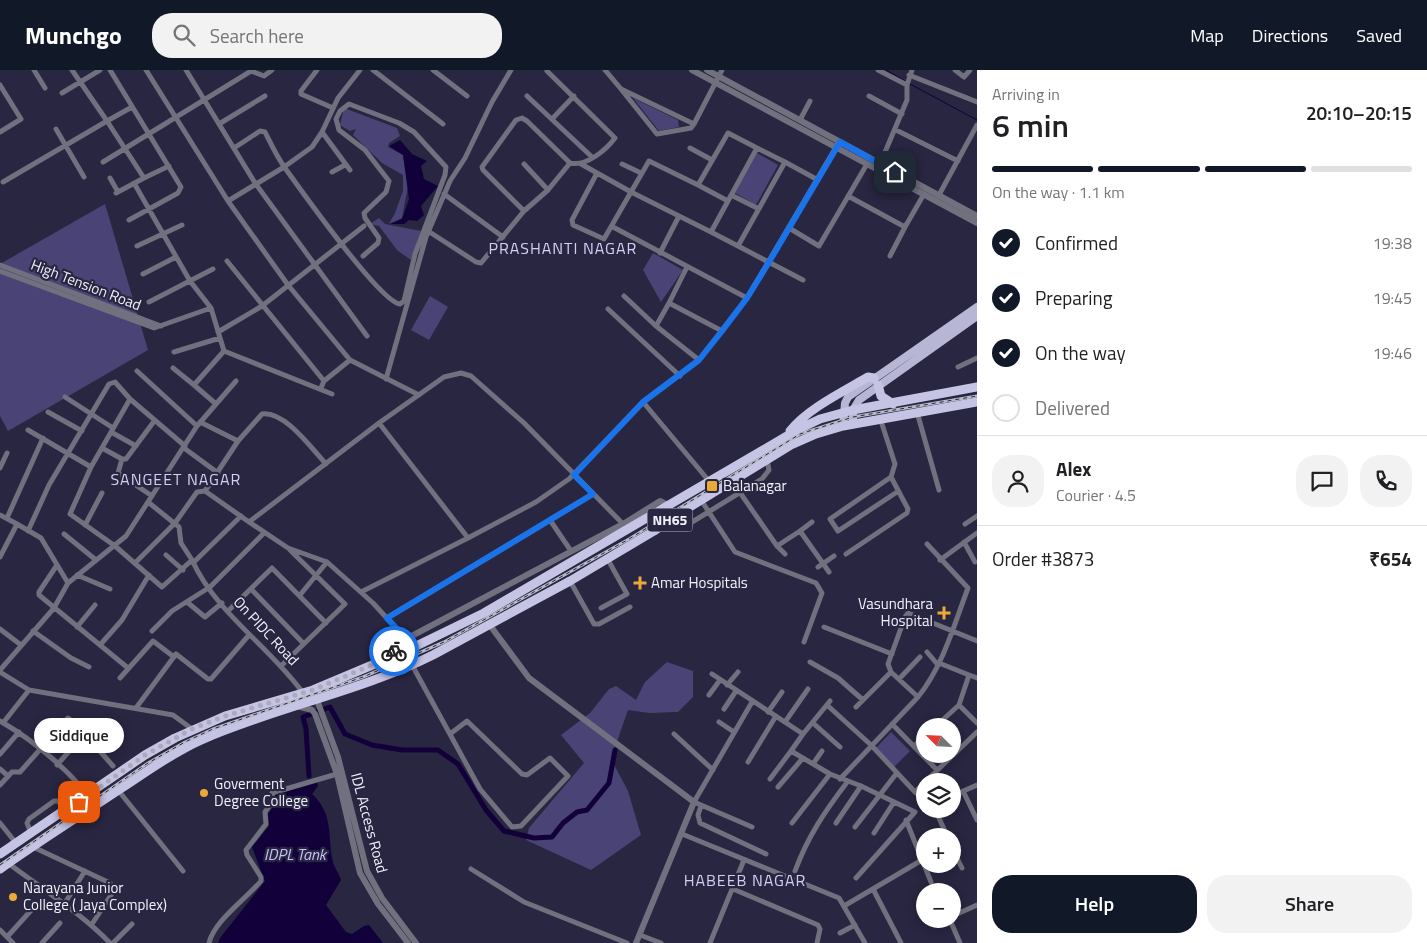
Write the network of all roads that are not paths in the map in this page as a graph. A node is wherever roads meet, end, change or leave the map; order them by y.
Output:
1 (34, 70) edge
2 (72, 70) edge
3 (100, 70) edge
4 (110, 70) edge
5 (146, 70) edge
6 (272, 70) edge
7 (317, 70) edge
8 (360, 70) edge
9 (373, 70) edge
10 (433, 70) edge
11 (511, 70) edge
12 (605, 70) edge
13 (692, 70) edge
14 (707, 70) edge
15 (878, 70) edge
16 (955, 70) edge
17 (970, 70) edge
18 (188, 71) edge
19 (547, 71) dead end
20 (441, 72) edge
21 (911, 73) edge
22 (718, 76) edge
23 (79, 82) junction
24 (907, 84) junction
25 (0, 85) edge
26 (45, 88) dead end
27 (620, 89) junction
28 (62, 93) dead end
29 (265, 96) dead end
30 (467, 96) dead end
31 (527, 96) dead end
32 (574, 96) junction
33 (869, 96) dead end
34 (205, 101) junction
35 (977, 101) edge
36 (810, 102) dead end
37 (132, 107) junction
38 (333, 108) junction
39 (902, 114) junction
40 (175, 117) junction
41 (552, 119) junction
42 (800, 120) junction
43 (107, 121) junction
44 (219, 124) junction
45 (443, 124) dead end
46 (694, 124) junction
47 (977, 125) edge
48 (56, 129) dead end
49 (896, 130) junction
50 (0, 132) edge
51 (322, 132) junction
52 (148, 134) junction
53 (838, 145) junction
54 (66, 146) junction
55 (234, 148) junction
56 (690, 148) dead end
57 (757, 148) junction
58 (126, 149) junction
59 (592, 157) junction
60 (712, 160) junction
61 (958, 161) junction
62 (103, 162) dead end
63 (785, 162) junction
64 (570, 163) junction
65 (524, 164) dead end
66 (581, 164) junction
67 (622, 164) dead end
68 (867, 164) junction
69 (880, 164) junction
70 (345, 165) junction
71 (169, 166) junction
72 (284, 167) junction
73 (350, 170) dead end
74 (332, 172) dead end
75 (597, 173) junction
76 (641, 173) junction
77 (84, 177) dead end
78 (110, 178) dead end
79 (144, 178) junction
80 (818, 180) junction
81 (3, 182) dead end
82 (134, 183) junction
83 (255, 183) junction
84 (698, 186) junction
85 (548, 190) junction
86 (631, 192) junction
87 (444, 194) junction
88 (924, 194) junction
89 (731, 195) junction
90 (939, 195) junction
91 (848, 196) junction
92 (228, 201) junction
93 (728, 201) junction
94 (759, 209) junction
95 (149, 210) junction
96 (524, 211) junction
97 (679, 216) junction
98 (977, 216) edge
99 (129, 220) dead end
100 (977, 223) edge
101 (182, 225) dead end
102 (364, 226) dead end
103 (613, 227) junction
104 (905, 227) junction
105 (789, 228) junction
106 (428, 230) junction
107 (711, 232) junction
108 (162, 233) junction
109 (503, 237) junction
110 (343, 244) junction
111 (137, 246) dead end
112 (738, 246) junction
113 (660, 253) junction
114 (363, 256) dead end
115 (890, 256) dead end
116 (176, 257) junction
117 (227, 261) dead end
118 (769, 262) junction
119 (0, 265) edge
120 (315, 265) junction
121 (686, 267) junction
122 (213, 269) dead end
123 (0, 271) edge
124 (143, 274) dead end
125 (802, 280) dead end
126 (190, 281) junction
127 (288, 286) junction
128 (624, 296) dead end
129 (747, 298) junction
130 (149, 302) dead end
131 (669, 303) junction
132 (262, 306) junction
133 (977, 307) edge
134 (211, 308) junction
135 (608, 309) dead end
136 (977, 316) edge
137 (656, 326) junction
138 (163, 327) junction
139 (722, 331) junction
140 (218, 332) junction
141 (368, 336) dead end
142 (220, 338) junction
143 (224, 351) junction
144 (174, 352) dead end
145 (977, 358) edge
146 (350, 360) junction
147 (699, 360) junction
148 (958, 367) dead end
149 (173, 368) dead end
150 (137, 370) dead end
151 (680, 376) junction
152 (386, 379) junction
153 (324, 381) junction
154 (236, 382) dead end
155 (876, 382) junction
156 (194, 384) junction
157 (977, 387) edge
158 (320, 388) junction
159 (332, 394) dead end
160 (419, 395) junction
161 (65, 398) dead end
162 (130, 398) junction
163 (643, 402) junction
164 (977, 402) edge
165 (216, 404) junction
166 (893, 404) junction
167 (853, 410) junction
168 (48, 412) dead end
169 (917, 412) junction
170 (844, 413) junction
171 (92, 415) junction
172 (880, 418) junction
173 (155, 420) junction
174 (378, 423) junction
175 (199, 424) junction
176 (853, 424) junction
177 (843, 426) junction
178 (28, 430) dead end
179 (112, 430) junction
180 (82, 431) junction
181 (786, 435) junction
182 (43, 438) junction
183 (238, 442) junction
184 (136, 446) junction
185 (184, 447) junction
186 (102, 448) junction
187 (7, 453) dead end
188 (68, 454) junction
189 (122, 459) junction
190 (767, 460) junction
191 (326, 464) junction
192 (91, 467) junction
193 (0, 468) edge
194 (218, 473) junction
195 (574, 475) junction
196 (891, 478) junction
197 (732, 480) junction
198 (709, 481) junction
199 (939, 490) dead end
200 (204, 491) junction
201 (740, 492) junction
202 (897, 492) junction
203 (102, 493) dead end
204 (593, 494) junction
205 (152, 496) junction
206 (701, 499) junction
207 (148, 502) junction
208 (708, 511) junction
209 (0, 515) edge
210 (241, 516) junction
211 (977, 516) edge
212 (6, 518) junction
213 (550, 520) junction
214 (249, 522) junction
215 (812, 522) dead end
216 (174, 523) junction
217 (17, 524) junction
218 (965, 524) dead end
219 (85, 526) junction
220 (625, 527) junction
221 (684, 527) dead end
222 (28, 531) junction
223 (800, 531) junction
224 (264, 533) junction
225 (977, 533) edge
226 (64, 534) dead end
227 (468, 538) junction
228 (964, 542) junction
229 (927, 544) dead end
230 (3, 545) edge
231 (115, 546) junction
232 (776, 546) junction
233 (288, 548) junction
234 (572, 551) junction
235 (784, 554) dead end
236 (846, 554) dead end
237 (166, 556) dead end
238 (834, 556) dead end
239 (0, 557) edge
240 (607, 558) junction
241 (96, 560) junction
242 (940, 560) junction
243 (193, 562) junction
244 (327, 562) junction
245 (975, 562) dead end
246 (135, 563) junction
247 (823, 564) junction
248 (58, 565) junction
249 (818, 568) dead end
250 (182, 570) junction
251 (555, 571) junction
252 (829, 572) dead end
253 (77, 575) junction
254 (149, 575) junction
255 (317, 576) junction
256 (566, 582) junction
257 (68, 584) junction
258 (210, 587) junction
259 (110, 589) dead end
260 (250, 589) junction
261 (361, 592) junction
262 (300, 595) junction
263 (187, 602) junction
264 (222, 603) junction
265 (95, 605) dead end
266 (630, 607) dead end
267 (54, 608) junction
268 (600, 608) dead end
269 (228, 611) junction
270 (387, 618) junction
271 (326, 623) junction
272 (490, 624) junction
273 (77, 627) junction
274 (824, 627) dead end
275 (0, 629) edge
276 (33, 631) junction
277 (952, 631) junction
278 (152, 632) dead end
279 (249, 635) junction
280 (406, 639) junction
281 (977, 641) edge
282 (804, 642) dead end
283 (303, 643) junction
284 (21, 645) junction
285 (100, 645) junction
286 (408, 650) junction
287 (927, 652) dead end
288 (892, 654) junction
289 (174, 657) junction
290 (391, 657) junction
291 (920, 657) dead end
292 (810, 662) dead end
293 (939, 664) junction
294 (282, 665) junction
295 (412, 665) junction
296 (89, 667) dead end
297 (128, 668) junction
298 (0, 671) edge
299 (738, 672) dead end
300 (890, 672) junction
301 (712, 674) dead end
302 (969, 675) junction
303 (120, 678) dead end
304 (977, 678) edge
305 (899, 679) junction
306 (720, 680) junction
307 (728, 685) junction
308 (808, 689) dead end
309 (29, 690) junction
310 (736, 691) junction
311 (782, 692) dead end
312 (303, 693) junction
313 (709, 695) dead end
314 (918, 697) junction
315 (863, 700) junction
316 (752, 702) junction
317 (319, 703) junction
318 (959, 705) junction
319 (297, 706) junction
320 (856, 707) dead end
321 (136, 708) junction
322 (724, 709) dead end
323 (768, 712) junction
324 (776, 716) junction
325 (945, 718) edge
326 (2, 722) edge
327 (719, 722) dead end
328 (785, 722) junction
329 (977, 723) edge
330 (813, 724) junction
331 (892, 724) junction
332 (192, 729) junction
333 (19, 732) junction
334 (331, 732) junction
335 (734, 732) junction
336 (977, 732) edge
337 (450, 734) junction
338 (674, 734) dead end
339 (803, 734) junction
340 (323, 736) junction
341 (871, 745) junction
342 (914, 746) joint
343 (840, 747) dead end
344 (72, 748) dead end
345 (41, 750) junction
346 (791, 751) junction
347 (822, 751) dead end
348 (0, 754) edge
349 (803, 758) junction
350 (748, 762) dead end
351 (813, 764) junction
352 (57, 765) junction
353 (113, 766) dead end
354 (0, 769) edge
355 (713, 770) junction
356 (937, 770) junction
357 (934, 773) edge
358 (337, 774) junction
359 (830, 774) junction
360 (896, 774) junction
361 (8, 776) junction
362 (770, 779) dead end
363 (840, 779) junction
364 (848, 781) junction
365 (0, 785) edge
366 (977, 785) edge
367 (778, 786) dead end
368 (861, 786) junction
369 (118, 790) junction
370 (963, 791) joint
371 (915, 792) edge
372 (88, 795) junction
373 (878, 795) junction
374 (79, 802) junction
375 (694, 802) junction
376 (894, 802) junction
377 (95, 806) junction
378 (701, 806) junction
379 (66, 810) junction
380 (86, 812) junction
381 (906, 820) junction
382 (977, 820) edge
383 (792, 823) dead end
384 (836, 823) dead end
385 (0, 824) edge
386 (752, 827) dead end
387 (855, 827) dead end
388 (31, 833) junction
389 (874, 833) dead end
390 (682, 834) junction
391 (16, 843) junction
392 (916, 845) edge
393 (33, 847) junction
394 (0, 854) edge
395 (766, 854) dead end
396 (744, 860) junction
397 (916, 863) edge
398 (4, 866) edge
399 (471, 869) dead end
400 (85, 871) junction
401 (183, 871) dead end
402 (795, 871) dead end
403 (927, 873) edge
404 (856, 878) dead end
405 (931, 882) dead end
406 (873, 888) junction
407 (733, 889) junction
408 (977, 904) edge
409 (36, 906) dead end
410 (63, 906) junction
411 (844, 906) junction
412 (961, 912) edge
413 (60, 923) dead end
414 (92, 924) junction
415 (132, 924) dead end
416 (855, 925) junction
417 (953, 928) edge
418 (0, 932) edge
419 (840, 933) dead end
420 (640, 934) junction
421 (7, 937) junction
422 (13, 943) edge
423 (42, 943) edge
424 (112, 943) edge
425 (209, 943) edge
426 (408, 943) edge
427 (416, 943) edge
428 (627, 943) edge
429 (636, 943) edge
430 (661, 943) edge
431 (710, 943) edge
432 (817, 943) edge
433 (865, 943) edge
434 (900, 943) edge
435 (960, 943) edge

1 - 26 street
2 - 23 street
3 - 23 street
4 - 37 street
5 - 40 street
6 - 34 street
7 - 38 street
8 - 38 street
9 - 45 street
10 - 20 street
11 - 87 street
12 - 27 street
13 - 22 street
14 - 22 street
15 - 24 street
16 - 17 street
18 - 34 street
19 - 32 street
20 - 30 street
21 - 24 street
21 - 35 street
22 - 42 street
22 - 46 street
22 - 53 street
23 - 28 street
23 - 43 street
24 - 39 street
25 - 50 street
27 - 46 street
27 - 46 street
29 - 44 street
31 - 41 street
32 - 41 street
32 - 59 street
33 - 39 street
34 - 40 street
34 - 44 street
36 - 42 street
37 - 43 street
37 - 52 street
38 - 51 street
39 - 49 street
40 - 52 street
40 - 92 street
41 - 59 street
42 - 53 street
43 - 54 street
43 - 58 street
44 - 55 street
47 - 61 street
48 - 54 street
49 - 61 street
49 - 69 street
51 - 70 street
51 - 72 street
52 - 58 street
52 - 71 street
53 - 68 street
53 - 69 street
53 - 80 street
54 - 77 street
54 - 81 street
55 - 72 street
55 - 83 street
56 - 60 street
57 - 60 street
57 - 63 street
57 - 89 street
58 - 62 street
58 - 79 street
59 - 66 street
60 - 84 street
61 - 90 street
63 - 80 street
63 - 94 street
64 - 66 street
64 - 85 street
64 - 96 street
65 - 85 street
66 - 75 street
67 - 76 street
68 - 88 street
68 - 91 street
69 - 90 street
70 - 73 street
70 - 74 street
71 - 79 street
71 - 95 street
72 - 83 street
72 - 110 street
75 - 86 street
75 - 103 street
76 - 84 street
76 - 86 street
78 - 82 street
79 - 82 street
80 - 105 street
82 - 95 street
83 - 92 street
83 - 120 street
84 - 93 street
85 - 96 street
86 - 97 street
86 - 103 street
87 - 106 street
87 - 109 street
88 - 100 street
88 - 104 street
89 - 93 street
89 - 94 street
90 - 98 street
91 - 104 street
91 - 105 street
92 - 127 street
93 - 107 street
94 - 112 street
95 - 99 street
95 - 108 street
96 - 109 street
97 - 107 street
97 - 113 street
101 - 108 street
102 - 110 street
103 - 113 street
104 - 115 street
105 - 118 street
106 - 109 street
106 - 152 street
107 - 112 street
108 - 111 street
108 - 116 street
110 - 114 street
110 - 120 street
112 - 118 street
113 - 121 street
116 - 124 street
116 - 126 street
117 - 132 street
118 - 125 street
118 - 129 street
119 - 138 street, High Tension Road
120 - 127 street
120 - 141 street
121 - 129 street
121 - 131 street
122 - 126 street
123 - 138 street, High Tension Road
126 - 130 street
126 - 134 street
127 - 132 street
127 - 146 street
128 - 137 street
129 - 139 street
131 - 137 street
131 - 139 street
132 - 140 street
132 - 153 street
133 - 155 main road
134 - 138 street, High Tension Road
134 - 140 street
135 - 151 street
136 - 155 main road
137 - 147 street
139 - 147 street
140 - 142 street
142 - 143 street
142 - 144 street
143 - 156 street
143 - 158 street
145 - 148 street
146 - 152 street
146 - 153 street
147 - 151 street
149 - 156 street
150 - 175 street
151 - 163 street
152 - 160 street
153 - 158 street
154 - 165 street
155 - 166 highway
155 - 167 main road
155 - 170 main road
155 - 181 highway
156 - 165 street
157 - 166 highway, NH65
158 - 159 street
160 - 174 street
160 - 195 street
161 - 171 street
162 - 171 street
162 - 173 street
162 - 179 street
163 - 195 street
163 - 198 street
164 - 169 highway, NH65
165 - 175 street
166 - 167 highway, NH65
167 - 170 highway, NH65
167 - 176 main road
168 - 180 street
169 - 172 highway, NH65
169 - 199 street
170 - 177 main road
170 - 181 highway, NH65
171 - 179 street
171 - 180 street
172 - 176 highway, NH65
172 - 196 street
173 - 184 street
173 - 185 street
174 - 191 street
174 - 227 street
175 - 183 street
175 - 185 street
176 - 177 highway, NH65
177 - 190 highway, NH65
178 - 182 street
179 - 184 street
179 - 186 street
180 - 188 street
181 - 198 highway, NH65
182 - 188 street
182 - 212 street
183 - 191 street
183 - 194 street
184 - 189 street
185 - 194 street
185 - 205 street
186 - 189 street
186 - 192 street
187 - 193 street
188 - 192 street
188 - 222 street
189 - 205 street
190 - 197 highway, NH65
190 - 201 street
191 - 214 street
192 - 219 street
194 - 200 street
195 - 204 street
195 - 227 street
196 - 202 street
196 - 202 street
197 - 201 street
197 - 206 highway, NH65
198 - 220 highway, NH65
200 - 210 street
200 - 216 street
201 - 208 street
201 - 232 street
202 - 236 street
203 - 219 street
204 - 213 street
204 - 220 street
205 - 207 street
206 - 208 street
206 - 240 highway, NH65
207 - 216 street
207 - 231 street
208 - 221 street
208 - 282 street
209 - 212 street
210 - 214 street
210 - 243 street
211 - 218 street
212 - 217 street
213 - 234 street
213 - 270 street
214 - 224 street
215 - 223 street
216 - 243 street, On PIDC Road
216 - 246 street
217 - 222 street
217 - 230 street
219 - 231 street
220 - 234 street
220 - 251 highway, NH65
222 - 248 street
223 - 232 street
223 - 247 street
224 - 233 street
224 - 258 street
225 - 228 street
226 - 241 street
227 - 261 street
228 - 242 street
228 - 245 street
229 - 242 street
230 - 239 street
231 - 241 street
231 - 246 street
232 - 235 street
233 - 244 street
233 - 255 street
234 - 280 street
237 - 250 street
238 - 247 street
240 - 256 highway, NH65
240 - 268 street
241 - 253 street
242 - 277 street
243 - 250 street
243 - 258 street, On PIDC Road
244 - 255 street
244 - 261 street
246 - 254 street
247 - 249 street
247 - 252 street
248 - 257 street
248 - 267 street
250 - 254 street
251 - 256 highway
251 - 286 highway, NH65
253 - 257 street
253 - 259 street
254 - 285 street
255 - 262 street
255 - 271 street
256 - 266 street
256 - 272 highway, NH65
257 - 267 street
258 - 263 street
258 - 264 street, On PIDC Road
260 - 262 street
260 - 269 street
260 - 283 street
261 - 270 street
262 - 271 street
263 - 264 street
263 - 278 street
264 - 269 street, On PIDC Road
265 - 273 street
267 - 273 street
267 - 276 street
269 - 279 street, On PIDC Road
270 - 280 street
271 - 283 street
272 - 295 highway, NH65
272 - 375 street
273 - 285 street
274 - 288 street
275 - 284 street
276 - 284 street
276 - 296 street
277 - 281 street
277 - 288 street
277 - 293 street
279 - 289 street
279 - 294 street, On PIDC Road
280 - 286 street
280 - 290 street
283 - 294 street
284 - 298 street
285 - 297 street
286 - 290 highway, NH65
287 - 293 street
288 - 300 street
289 - 297 street
289 - 321 street
290 - 312 highway, NH65
291 - 305 street
292 - 315 street
293 - 302 street
293 - 314 street
294 - 312 street, On PIDC Road
295 - 317 highway, NH65
295 - 337 street
297 - 303 street
298 - 309 street
299 - 307 street
300 - 305 street
300 - 315 street
301 - 306 street
302 - 304 street
302 - 318 street
305 - 314 street
306 - 307 street
306 - 313 street
307 - 310 street
308 - 328 street
309 - 321 street
309 - 326 street
310 - 316 street
310 - 322 street
311 - 323 street
312 - 332 highway, NH65
314 - 331 street
315 - 320 street
316 - 323 street
316 - 335 street
317 - 319 highway
317 - 334 street, IDL Access Road
318 - 325 street
318 - 329 street
319 - 340 street
319 - 369 highway
321 - 332 street
323 - 324 street
324 - 328 street
324 - 350 street
326 - 333 street
327 - 335 street
328 - 339 street
330 - 339 street
330 - 341 street
330 - 343 street
331 - 341 street
331 - 342 street
332 - 372 highway, NH65
333 - 345 street
333 - 348 street
334 - 340 street
334 - 427 street, IDL Access Road
335 - 355 street
336 - 356 street
337 - 337 street
338 - 355 street
339 - 346 street
340 - 358 street
341 - 360 street
341 - 363 street
342 - 356 street
344 - 352 street
345 - 352 street
345 - 353 street
345 - 361 street
346 - 349 street
346 - 362 street
347 - 351 street
349 - 351 street
349 - 367 street
351 - 359 street
352 - 372 street
354 - 361 street
355 - 375 street
356 - 357 street
358 - 425 street
358 - 426 street
359 - 363 street
359 - 383 street
360 - 371 street
360 - 373 street
361 - 365 street
363 - 364 street
364 - 368 street
364 - 402 street
366 - 370 street
368 - 373 street
368 - 384 street
369 - 377 highway
369 - 401 street
370 - 382 street
372 - 374 highway, NH65
372 - 377 street
373 - 376 street
373 - 387 street
374 - 379 highway, NH65
374 - 380 highway
375 - 378 street
375 - 390 street
376 - 381 street
376 - 389 street
377 - 380 highway
378 - 386 street
378 - 395 street
379 - 388 highway, NH65
379 - 388 street
380 - 393 highway
381 - 392 street
381 - 404 street
385 - 391 street
388 - 391 highway, NH65
390 - 396 street
390 - 420 street
391 - 394 highway, NH65
393 - 398 highway
393 - 400 street
396 - 407 street
396 - 411 street
397 - 406 street
398 - 410 street
399 - 428 street
400 - 410 street
400 - 414 street
403 - 405 street
406 - 411 street
406 - 434 street
407 - 431 street
407 - 432 street
408 - 412 street
409 - 421 street
410 - 414 street
411 - 416 street
413 - 423 street
414 - 424 street
415 - 424 street
416 - 419 street
416 - 433 street
417 - 435 street
418 - 421 street
420 - 429 street
420 - 430 street
421 - 422 street

